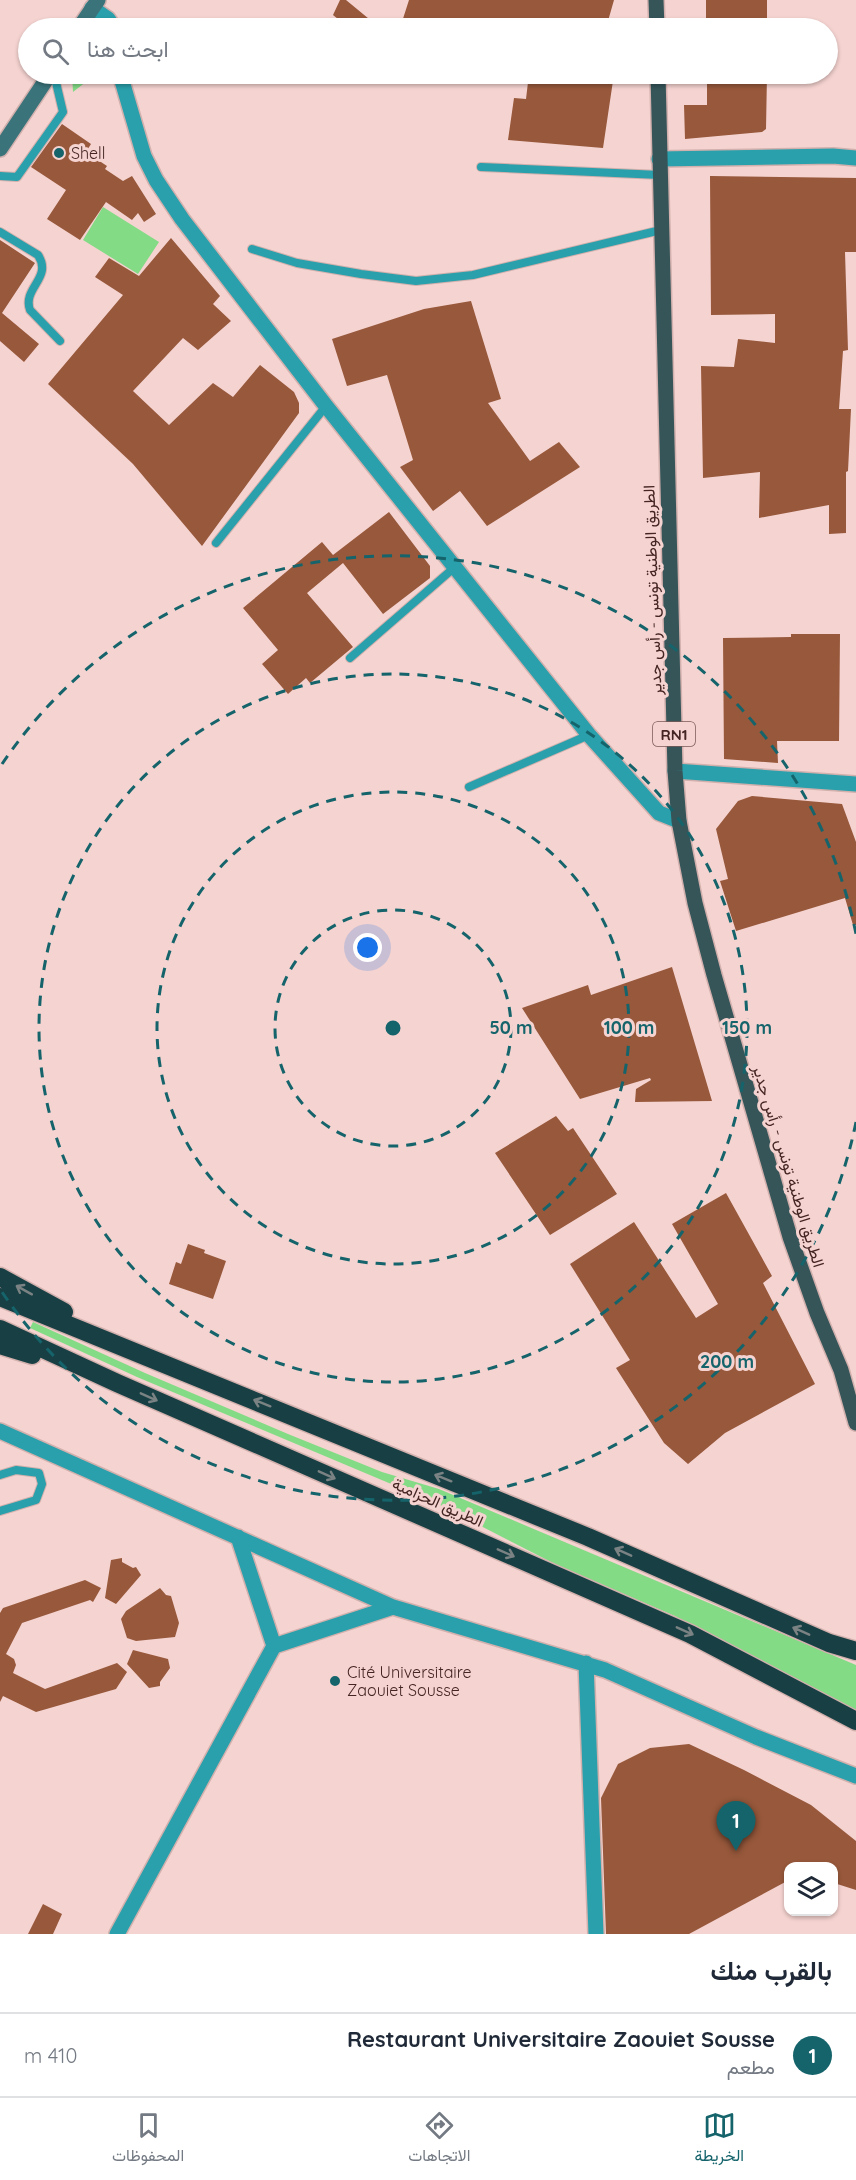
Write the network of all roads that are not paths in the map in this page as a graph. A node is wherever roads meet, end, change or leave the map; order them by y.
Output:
1 (656, 0) edge
2 (95, 4) edge
3 (86, 18) edge
4 (107, 18) edge
5 (657, 18) edge
6 (45, 84) edge
7 (55, 84) edge
8 (123, 84) edge
9 (658, 84) edge
10 (0, 149) edge
11 (856, 158) edge
12 (659, 159) junction
13 (481, 168) dead end
14 (660, 175) junction
15 (0, 176) edge
16 (661, 230) junction
17 (0, 232) edge
18 (252, 249) dead end
19 (60, 341) dead end
20 (326, 406) junction
21 (216, 543) dead end
22 (455, 567) junction
23 (350, 658) dead end
24 (589, 735) junction
25 (675, 771) junction
26 (856, 784) edge
27 (469, 787) dead end
28 (679, 821) junction
29 (0, 1277) edge
30 (0, 1297) edge
31 (0, 1329) edge
32 (0, 1345) edge
33 (131, 1349) junction
34 (841, 1370) junction
35 (117, 1383) junction
36 (856, 1391) edge
37 (856, 1424) edge
38 (0, 1431) edge
39 (0, 1475) edge
40 (0, 1511) edge
41 (238, 1537) junction
42 (393, 1607) junction
43 (274, 1646) junction
44 (856, 1651) edge
45 (586, 1664) junction
46 (856, 1721) edge
47 (856, 1776) edge
48 (117, 1934) edge
49 (596, 1934) edge

1 - 5 main road
2 - 3 main road
2 - 4 street
6 - 10 main road
7 - 15 lane
8 - 20 street
9 - 12 main road, الطريق الوطنية تونس - رأس جدير / RN1
11 - 12 street
12 - 14 main road, الطريق الوطنية تونس - رأس جدير / RN1
13 - 14 lane
14 - 16 main road, الطريق الوطنية تونس - رأس جدير / RN1
16 - 18 lane
16 - 25 main road, الطريق الوطنية تونس - رأس جدير / RN1
17 - 19 lane
20 - 21 lane
20 - 22 street
22 - 23 lane
22 - 24 street
24 - 27 lane
24 - 28 street
25 - 26 street
25 - 28 main road, الطريق الوطنية تونس - رأس جدير / RN1
28 - 34 main road, الطريق الوطنية تونس - رأس جدير / RN1
33 -> 29 highway
30 - 33 highway, الطريق الحزامية
31 - 35 highway, الطريق الحزامية
32 - 35 highway
44 -> 33 highway, الطريق الحزامية
34 - 36 main road, الطريق الوطنية تونس - رأس جدير / RN1
34 - 37 main road, الطريق الوطنية تونس - رأس جدير / RN1
35 -> 46 highway, الطريق الحزامية
38 - 41 street
39 - 40 lane
41 - 42 street
41 - 43 street
42 - 43 street
42 - 45 street
43 - 48 street
45 - 47 street
45 - 49 street

